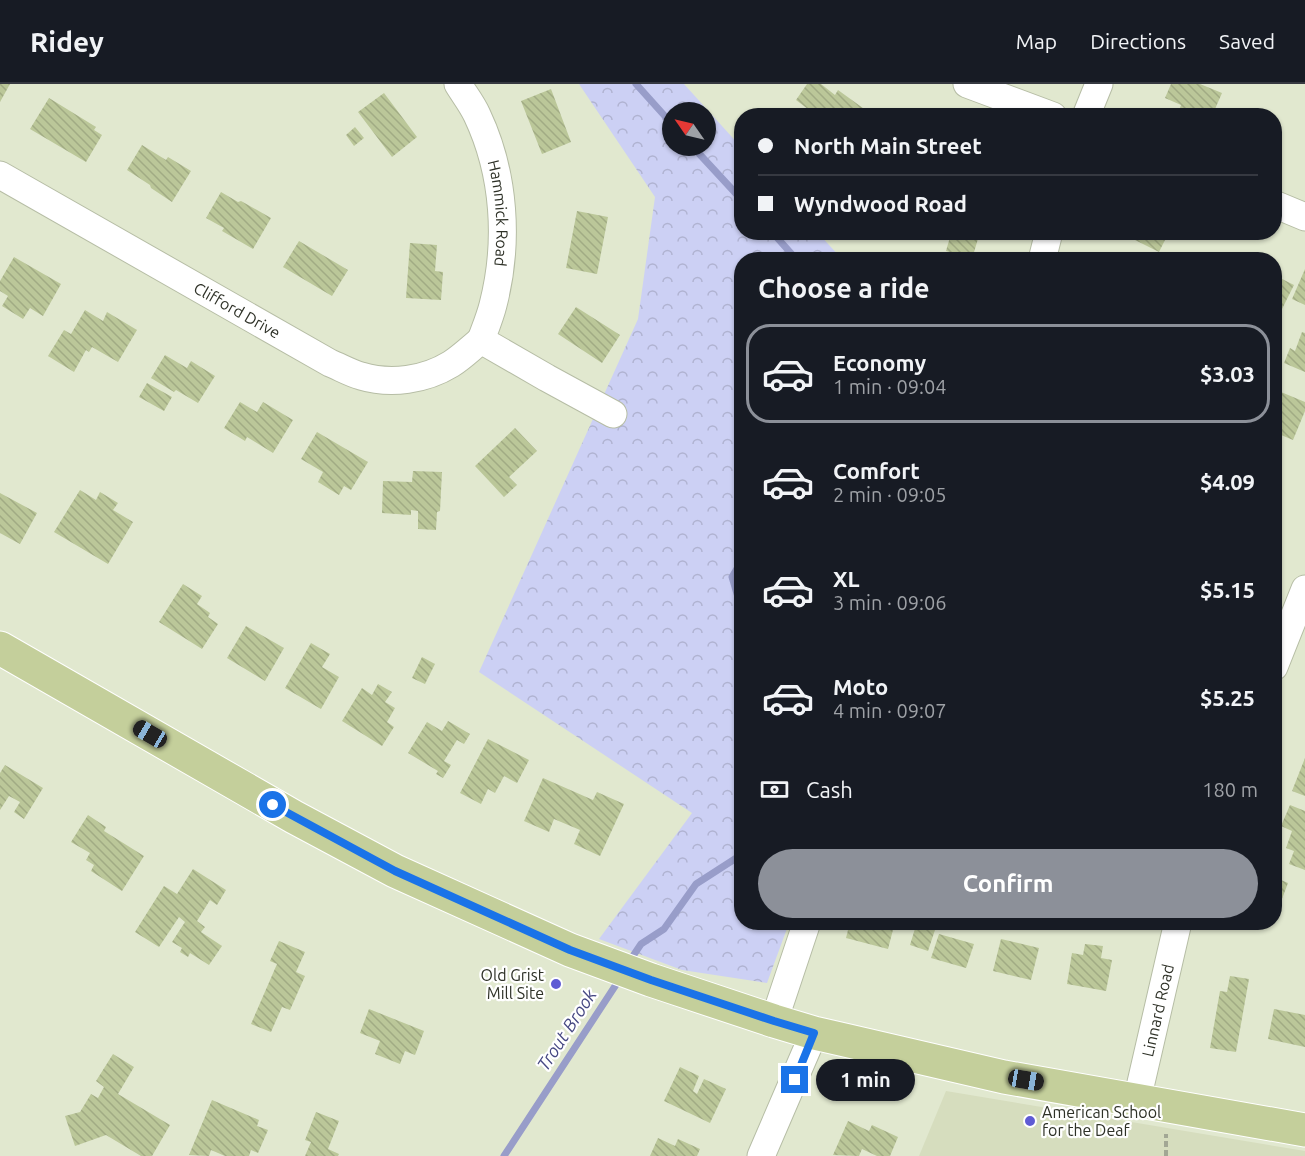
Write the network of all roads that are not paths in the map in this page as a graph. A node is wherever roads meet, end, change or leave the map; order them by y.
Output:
1 (458, 84) edge
2 (968, 84) edge
3 (1099, 84) edge
4 (1032, 108) edge
5 (1089, 108) edge
6 (0, 175) edge
7 (1282, 207) edge
8 (1305, 217) edge
9 (481, 340) junction
10 (613, 414) dead end
11 (1305, 590) edge
12 (1299, 620) edge
13 (1282, 652) edge
14 (2, 654) edge
15 (804, 930) edge
16 (1177, 930) edge
17 (774, 1021) junction
18 (814, 1033) junction
19 (1137, 1100) junction
20 (1305, 1130) edge
21 (761, 1156) edge

1 - 9 street, Hammick Road
2 - 4 street
3 - 5 street
6 - 9 street, Clifford Drive
7 - 8 street
9 - 10 street
11 - 12 street
12 - 13 street
14 - 17 main road
15 - 17 street
16 - 19 street, Linnard Road
17 - 18 main road
18 - 19 main road
18 - 21 street
19 - 20 main road

